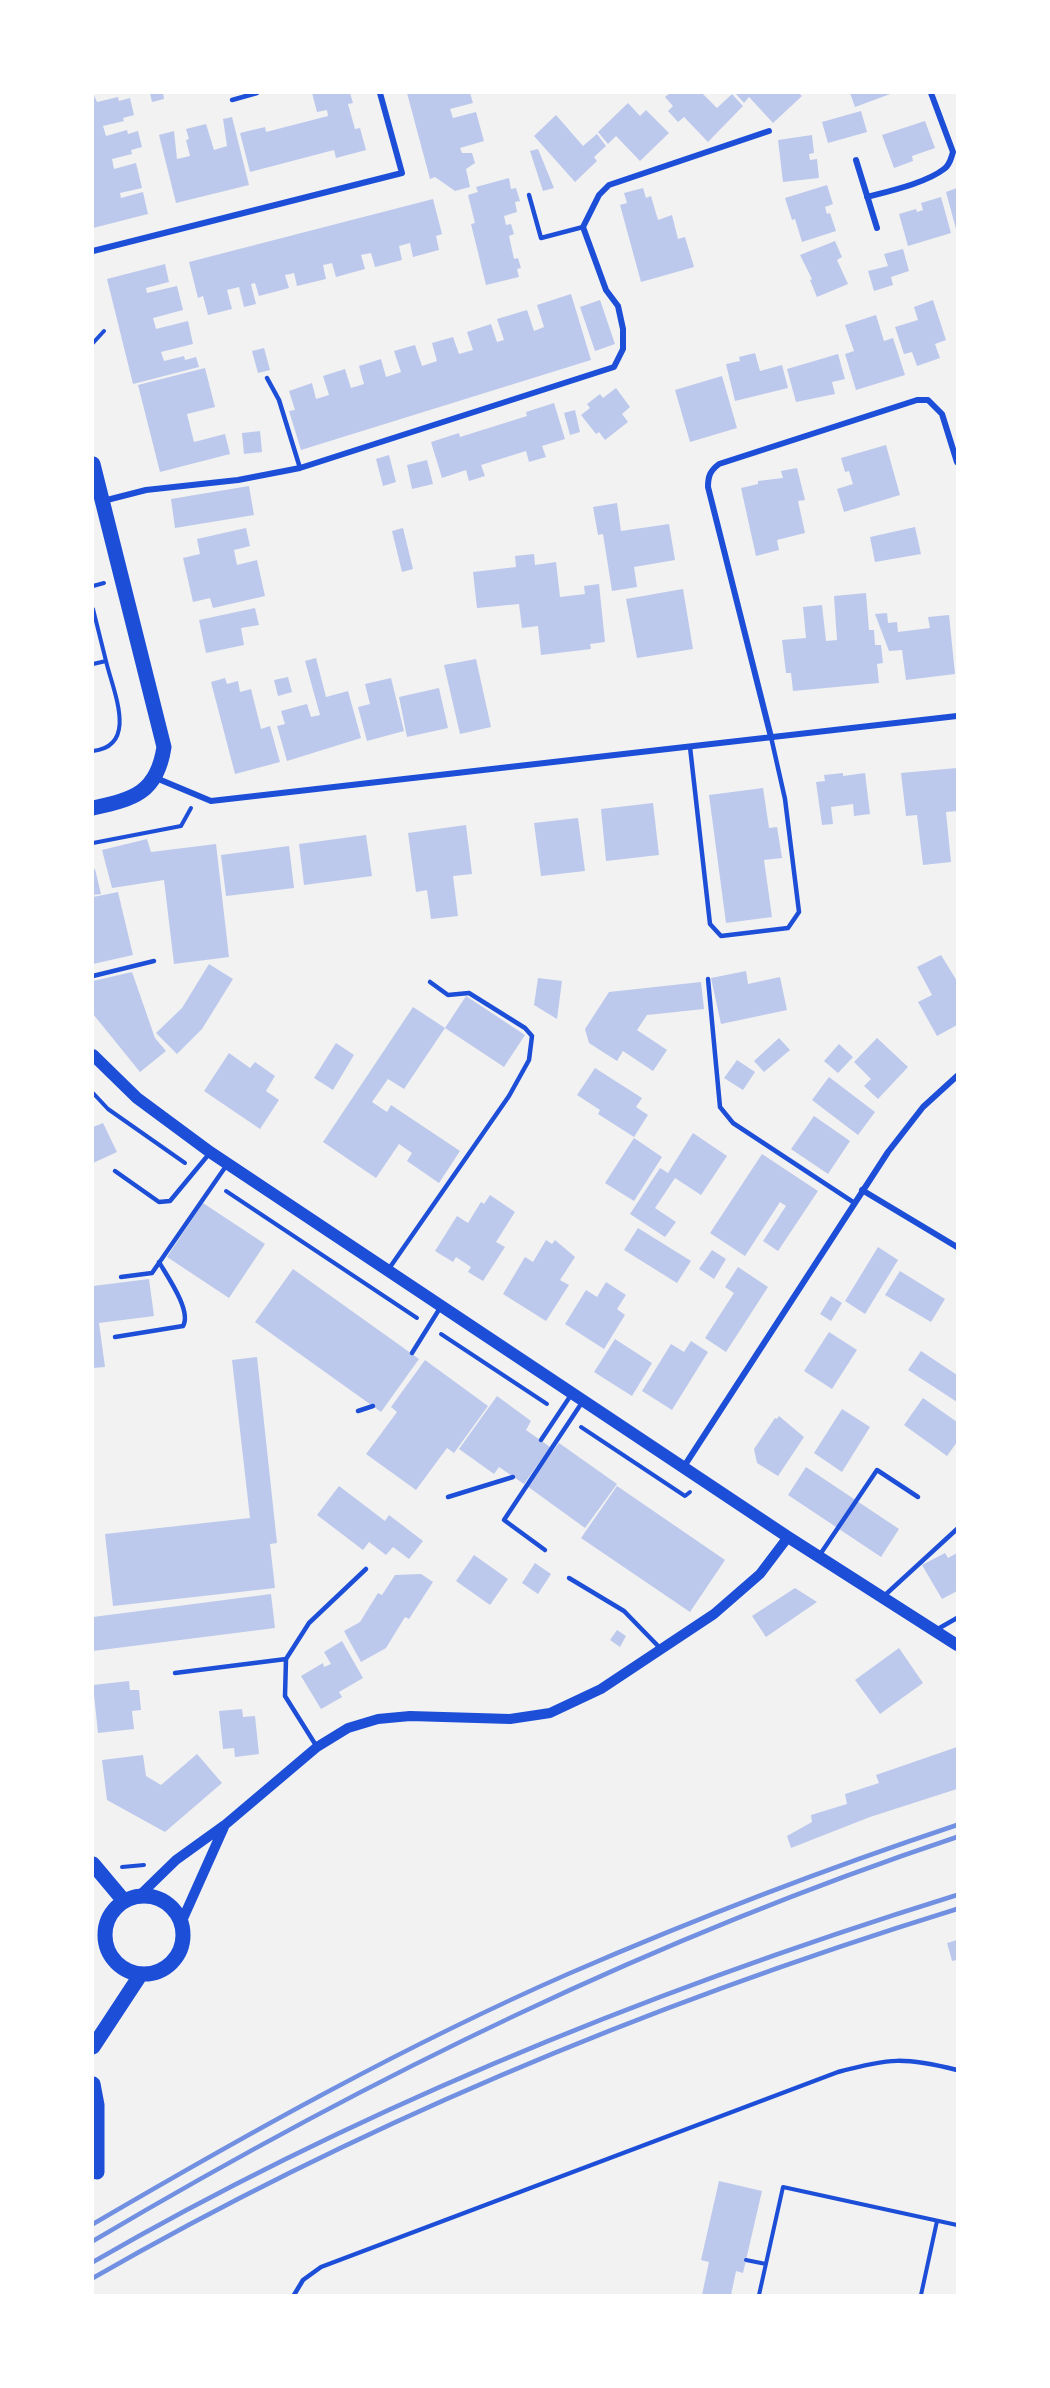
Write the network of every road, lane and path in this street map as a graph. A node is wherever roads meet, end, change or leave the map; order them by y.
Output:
1 (257, 93) edge
2 (380, 93) edge
3 (931, 93) edge
4 (232, 100) dead end
5 (769, 131) dead end
6 (856, 160) dead end
7 (529, 195) dead end
8 (867, 197) junction
9 (583, 227) junction
10 (877, 228) dead end
11 (93, 252) edge
12 (104, 331) dead end
13 (93, 343) edge
14 (267, 378) dead end
15 (957, 462) edge
16 (93, 464) edge
17 (300, 468) junction
18 (102, 501) junction
19 (100, 584) dead end
20 (93, 586) edge
21 (93, 609) edge
22 (106, 661) junction
23 (93, 664) edge
24 (957, 716) edge
25 (771, 737) junction
26 (690, 747) junction
27 (93, 751) edge
28 (156, 778) junction
29 (93, 807) edge
30 (189, 813) dead end
31 (93, 843) edge
32 (154, 961) dead end
33 (93, 976) edge
34 (708, 980) dead end
35 (430, 982) dead end
36 (93, 1055) edge
37 (957, 1076) edge
38 (93, 1093) edge
39 (210, 1152) junction
40 (228, 1164) junction
41 (196, 1170) junction
42 (115, 1171) dead end
43 (214, 1183) junction
44 (862, 1190) junction
45 (854, 1202) junction
46 (957, 1247) edge
47 (159, 1262) junction
48 (388, 1270) junction
49 (121, 1277) dead end
50 (442, 1306) junction
51 (430, 1326) junction
52 (115, 1337) dead end
53 (412, 1353) dead end
54 (578, 1397) junction
55 (373, 1406) dead end
56 (358, 1411) dead end
57 (560, 1413) junction
58 (570, 1420) junction
59 (541, 1440) dead end
60 (684, 1468) junction
61 (513, 1477) dead end
62 (705, 1482) junction
63 (448, 1497) dead end
64 (918, 1497) dead end
65 (957, 1529) edge
66 (788, 1537) junction
67 (545, 1550) dead end
68 (819, 1557) junction
69 (366, 1569) dead end
70 (569, 1578) dead end
71 (883, 1596) junction
72 (957, 1618) edge
73 (936, 1631) junction
74 (957, 1645) edge
75 (662, 1650) junction
76 (286, 1659) junction
77 (175, 1673) dead end
78 (316, 1747) junction
79 (226, 1824) junction
80 (116, 1863) dead end
81 (93, 1864) edge
82 (150, 1864) dead end
83 (132, 1899) junction
84 (181, 1923) junction
85 (99, 1936) edge
86 (141, 1974) junction
87 (93, 2047) edge
88 (957, 2070) edge
89 (93, 2084) edge
90 (93, 2164) edge
91 (937, 2221) junction
92 (957, 2225) edge
93 (746, 2260) dead end
94 (766, 2264) junction
95 (294, 2295) edge
96 (759, 2295) edge
97 (921, 2295) edge

1 - 4 lane
2 - 11 street
3 - 8 street
5 - 9 street
6 - 8 street
7 - 9 lane
8 - 10 street
9 - 17 street
12 - 13 path
14 - 17 lane
15 - 25 street
16 - 18 main road
17 - 18 street
18 - 28 main road
19 - 20 path
21 - 22 path
22 - 23 path
22 - 27 path
24 - 25 street
25 - 26 street
25 - 26 lane
26 - 28 street
28 - 29 main road
30 - 31 path
32 - 33 lane
34 - 45 lane
35 - 48 lane
36 - 39 main road
37 - 44 street
38 - 41 path
39 - 40 main road
39 - 41 lane
40 - 43 lane
40 - 48 main road
41 - 42 lane
43 - 47 lane
43 - 51 path
44 - 45 street
44 - 46 street
45 - 60 street
47 - 49 lane
47 - 52 lane
48 - 50 main road
50 - 51 lane
50 - 54 main road
51 - 53 lane
51 - 57 path
54 - 57 lane
54 - 58 lane
54 - 60 main road
55 - 56 lane
57 - 59 lane
58 - 62 path
58 - 67 lane
60 - 62 main road
61 - 63 lane
62 - 66 main road
64 - 68 lane
65 - 71 lane
66 - 68 main road
66 - 75 street
68 - 71 main road
69 - 76 lane
70 - 75 lane
71 - 73 main road
72 - 73 lane
73 - 74 main road
75 - 78 street
76 - 77 lane
76 - 78 lane
78 - 79 street
79 - 83 street
79 - 84 street
80 - 82 path
81 - 83 main road
83 - 84 main road
83 - 85 main road
84 - 86 main road
85 - 86 main road
86 - 87 main road
88 - 95 lane
89 - 90 main road
91 - 92 path
91 - 94 path
91 - 97 path
93 - 94 path
94 - 96 path

